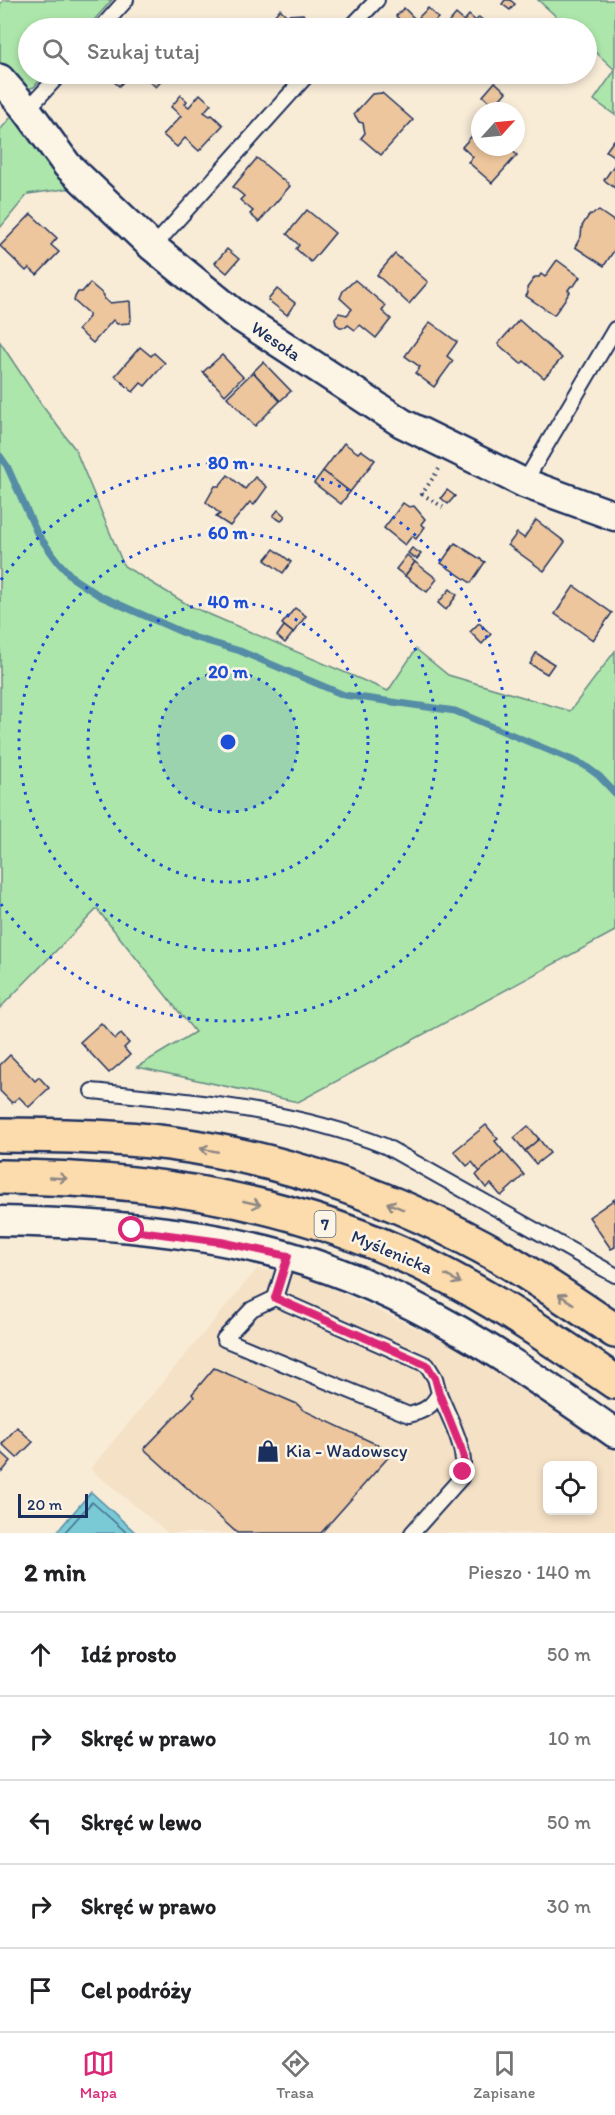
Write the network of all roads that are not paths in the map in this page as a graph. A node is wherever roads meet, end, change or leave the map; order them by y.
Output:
1 (126, 0) edge
2 (377, 0) edge
3 (110, 18) edge
4 (360, 18) edge
5 (0, 79) edge
6 (51, 84) edge
7 (299, 84) edge
8 (27, 110) junction
9 (153, 247) junction
10 (615, 329) edge
11 (524, 483) junction
12 (615, 516) edge
13 (92, 1091) dead end
14 (0, 1135) edge
15 (0, 1177) edge
16 (0, 1221) edge
17 (288, 1256) junction
18 (615, 1275) edge
19 (275, 1298) junction
20 (615, 1332) edge
21 (615, 1382) edge
22 (439, 1393) junction
23 (615, 1433) edge
24 (412, 1533) edge

1 - 3 lane
2 - 4 lane
5 - 8 street, Wesoła
6 - 8 lane
7 - 9 lane
8 - 9 street, Wesoła
9 - 11 street, Wesoła
10 - 11 lane
11 - 12 street, Wesoła
13 - 18 lane
20 -> 14 highway, 7
15 -> 21 highway, Myślenicka / 7
16 - 17 street
17 - 19 lane
17 - 23 street
19 - 22 lane
19 - 22 lane
22 - 24 lane

